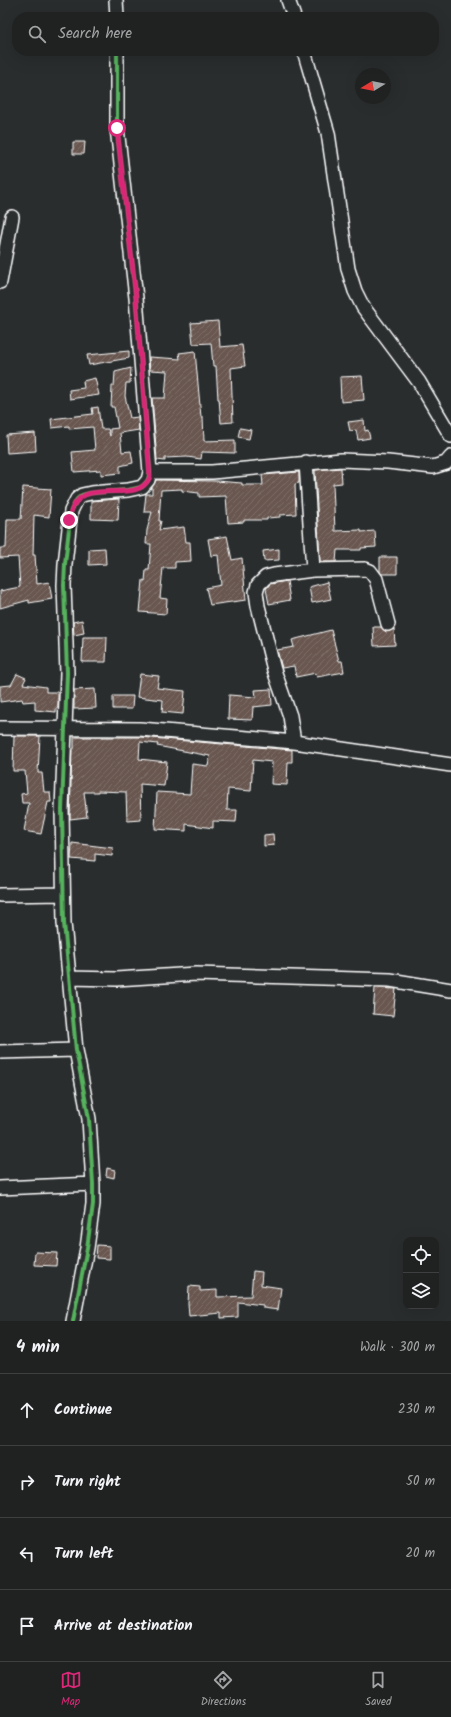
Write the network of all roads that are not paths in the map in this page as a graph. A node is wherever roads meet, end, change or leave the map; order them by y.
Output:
1 (116, 0) edge
2 (288, 0) edge
3 (117, 12) edge
4 (292, 12) edge
5 (117, 56) edge
6 (305, 56) edge
7 (12, 217) dead end
8 (0, 282) edge
9 (451, 436) edge
10 (449, 461) edge
11 (306, 462) junction
12 (150, 472) junction
13 (313, 570) junction
14 (388, 624) dead end
15 (0, 728) edge
16 (66, 728) junction
17 (294, 742) junction
18 (451, 766) edge
19 (63, 894) junction
20 (0, 895) edge
21 (68, 978) junction
22 (451, 990) edge
23 (76, 1050) junction
24 (0, 1052) edge
25 (93, 1184) junction
26 (0, 1188) edge
27 (73, 1321) edge

1 - 3 street
2 - 4 street
5 - 12 street
6 - 9 street
7 - 8 street
10 - 11 street
11 - 12 street
11 - 13 street
12 - 16 street
13 - 14 street
13 - 17 street
15 - 16 street
16 - 17 street
16 - 19 street
17 - 18 street
19 - 20 street
19 - 21 street
21 - 22 street
21 - 23 street
23 - 24 street
23 - 25 street
25 - 26 street
25 - 27 street

